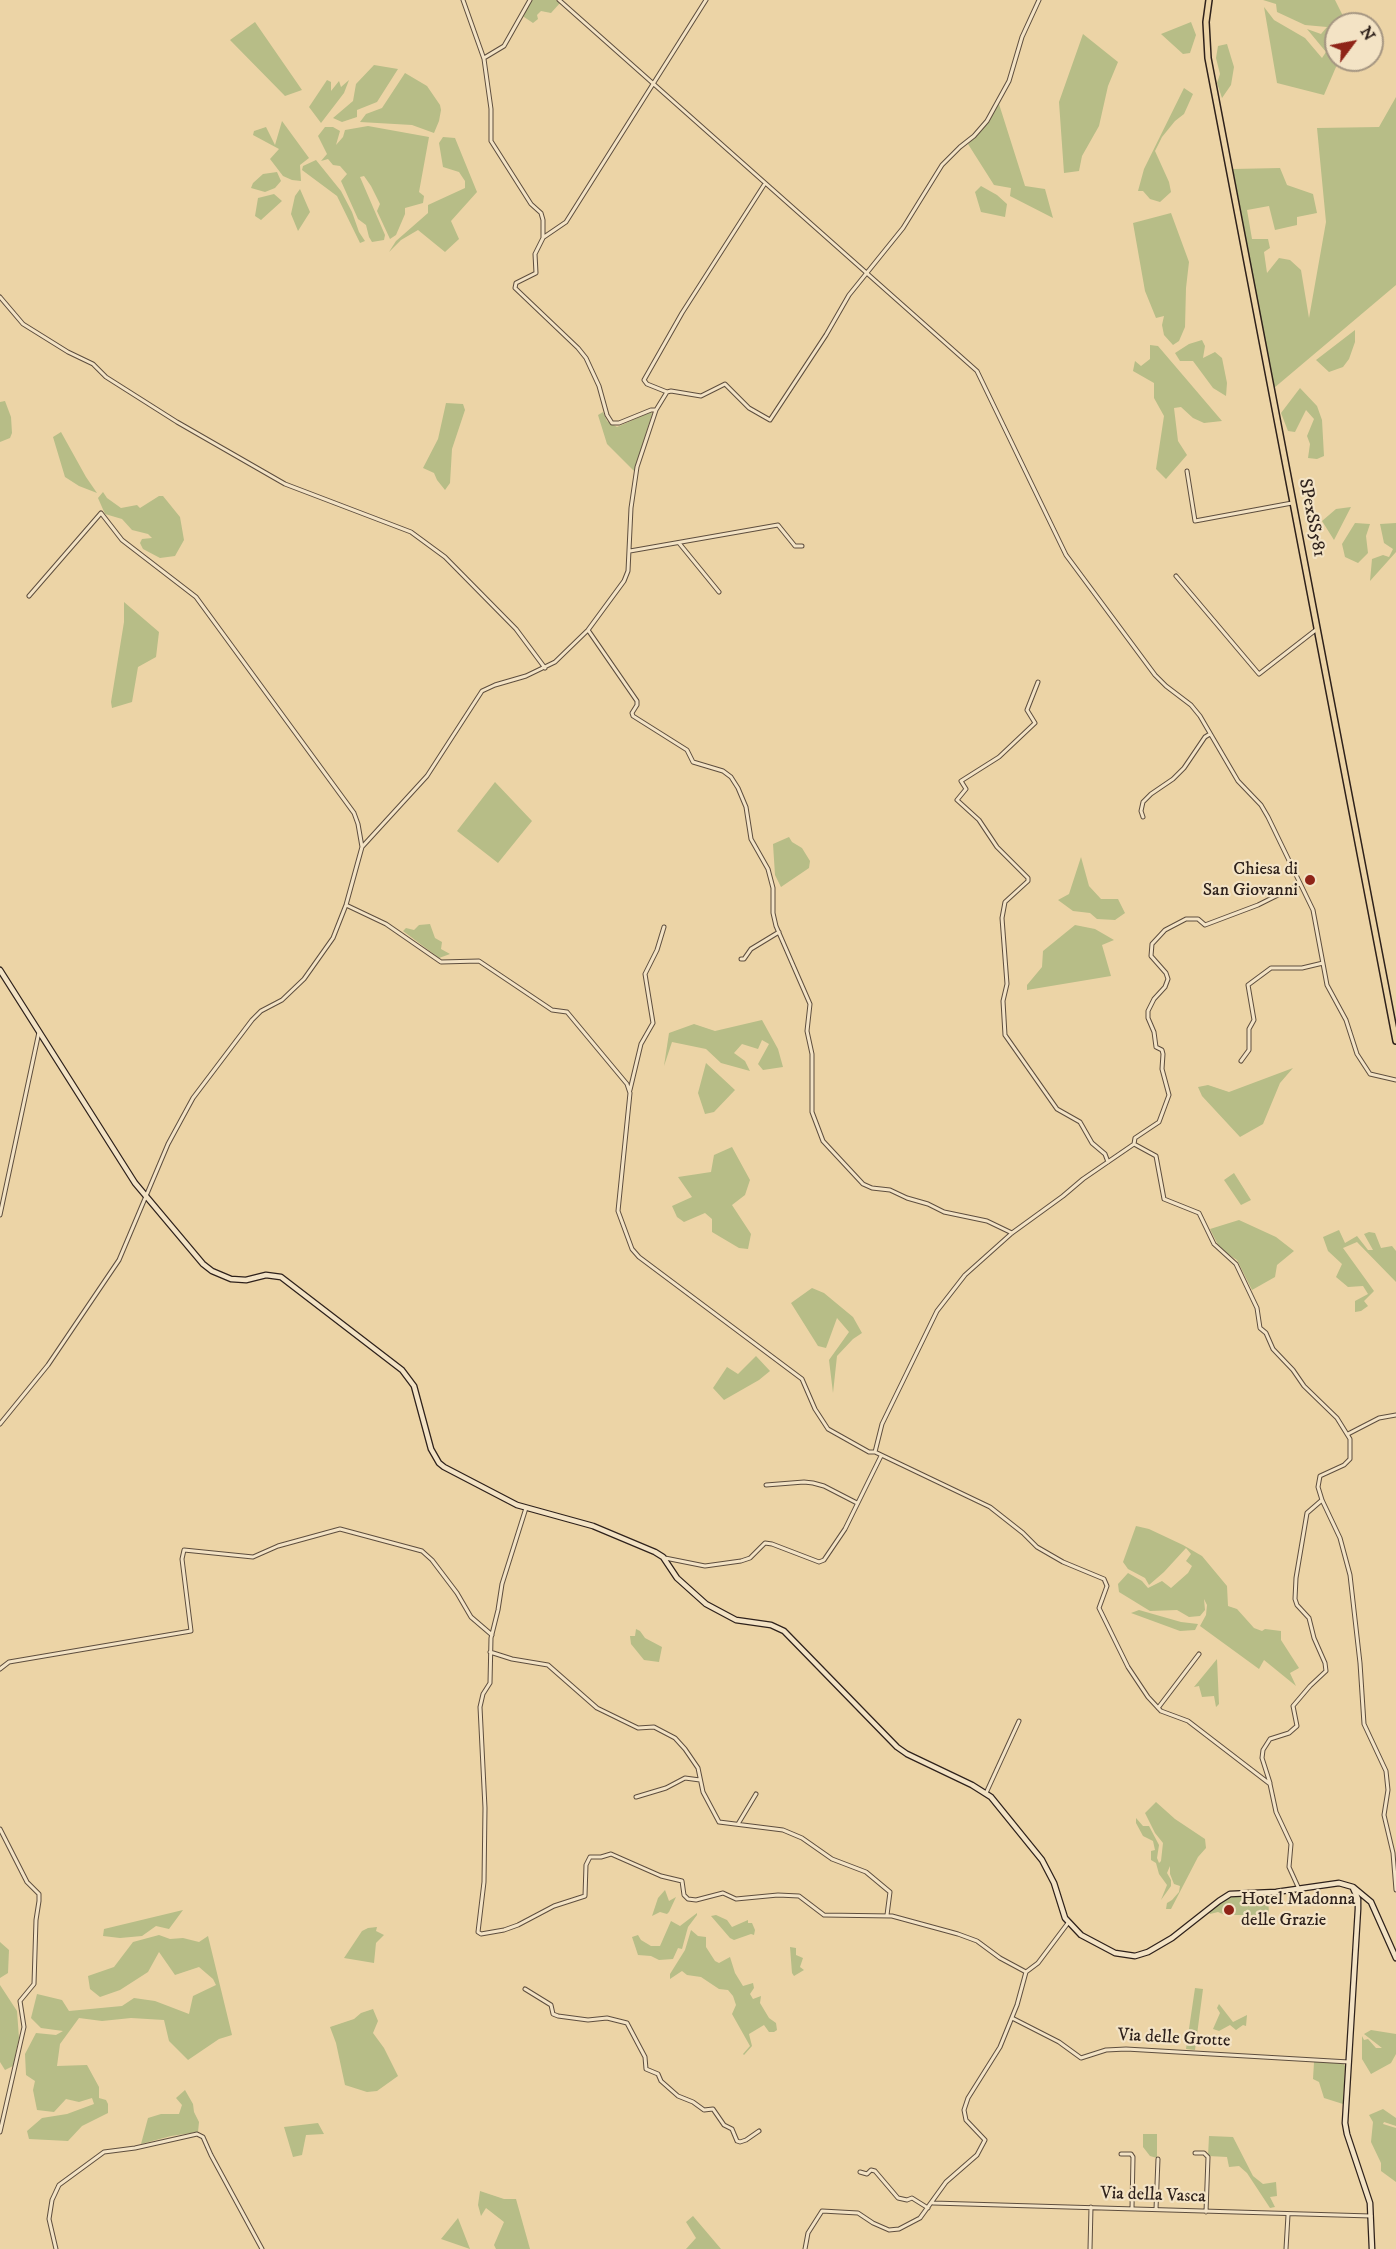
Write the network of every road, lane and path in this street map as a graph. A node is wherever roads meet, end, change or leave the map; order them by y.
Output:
1 (463, 0) edge
2 (531, 0) edge
3 (559, 0) edge
4 (706, 0) edge
5 (1039, 0) edge
6 (1209, 0) edge
7 (484, 59) junction
8 (654, 84) junction
9 (765, 184) junction
10 (543, 238) junction
11 (866, 274) junction
12 (0, 297) edge
13 (667, 392) junction
14 (656, 410) junction
15 (1187, 471) dead end
16 (1293, 502) junction
17 (679, 543) junction
18 (802, 546) dead end
19 (630, 551) junction
20 (1176, 576) dead end
21 (718, 592) dead end
22 (29, 596) dead end
23 (1317, 629) junction
24 (588, 630) junction
25 (545, 668) junction
26 (1038, 682) dead end
27 (1210, 734) junction
28 (1143, 816) dead end
29 (362, 847) junction
30 (1300, 884) junction
31 (346, 905) junction
32 (664, 927) dead end
33 (779, 932) junction
34 (741, 959) dead end
35 (1323, 963) junction
36 (0, 970) edge
37 (39, 1032) junction
38 (1396, 1041) edge
39 (1241, 1061) dead end
40 (1396, 1080) edge
41 (630, 1092) junction
42 (1134, 1144) junction
43 (1108, 1162) junction
44 (144, 1196) junction
45 (0, 1215) edge
46 (1012, 1233) junction
47 (1396, 1415) edge
48 (0, 1424) edge
49 (1348, 1435) junction
50 (874, 1452) junction
51 (881, 1456) junction
52 (766, 1485) dead end
53 (1322, 1500) junction
54 (856, 1503) junction
55 (526, 1508) junction
56 (663, 1557) junction
57 (492, 1635) junction
58 (490, 1653) junction
59 (1198, 1653) dead end
60 (0, 1669) edge
61 (1158, 1708) junction
62 (1019, 1721) dead end
63 (700, 1780) junction
64 (1270, 1784) junction
65 (986, 1793) junction
66 (756, 1794) dead end
67 (636, 1797) dead end
68 (738, 1824) junction
69 (0, 1828) edge
70 (1352, 1886) junction
71 (1299, 1889) junction
72 (1396, 1890) edge
73 (1366, 1896) junction
74 (1358, 1899) junction
75 (1371, 1902) junction
76 (1360, 1907) junction
77 (887, 1916) junction
78 (1068, 1923) junction
79 (1396, 1958) edge
80 (1026, 1972) junction
81 (525, 1989) dead end
82 (1012, 2018) junction
83 (1348, 2062) junction
84 (759, 2131) dead end
85 (0, 2132) edge
86 (1195, 2153) dead end
87 (1120, 2154) dead end
88 (1158, 2159) dead end
89 (860, 2172) dead end
90 (933, 2203) junction
91 (1091, 2207) junction
92 (928, 2208) junction
93 (1132, 2208) junction
94 (1156, 2209) junction
95 (1206, 2212) junction
96 (1288, 2214) junction
97 (1371, 2216) junction
98 (56, 2249) edge
99 (262, 2249) edge
100 (805, 2249) edge
101 (1090, 2249) edge
102 (1286, 2249) edge
103 (1372, 2249) edge

1 - 7 street
2 - 7 street
3 - 8 street
4 - 8 street
5 - 11 street
6 - 16 main road, SPexSS581
7 - 10 street
8 - 9 street
8 - 10 street
9 - 11 street
9 - 13 street
10 - 14 street
11 - 13 street
11 - 27 street
12 - 25 street
13 - 14 street
14 - 19 street
15 - 16 street
16 - 23 main road, SPexSS581
17 - 18 street
17 - 19 street
17 - 21 street
19 - 24 street
20 - 23 street
22 - 29 street
23 - 38 main road, SPexSS581
24 - 25 street
24 - 33 street
25 - 29 street
26 - 43 street
27 - 28 street
27 - 30 street
29 - 31 street
30 - 35 street
30 - 42 street
31 - 41 street
31 - 44 street
32 - 41 street
33 - 34 street
33 - 46 street
35 - 39 street
35 - 40 street
36 - 37 street
37 - 44 street
37 - 45 street
41 - 50 street
42 - 43 street
42 - 49 street
43 - 46 street
44 - 48 street
44 - 55 street
46 - 50 street
47 - 49 street
49 - 53 street
50 - 51 street
51 - 54 street
51 - 61 street
52 - 54 street
53 - 64 street
53 - 72 street
54 - 56 street
55 - 56 street
55 - 57 street
56 - 65 street
57 - 58 street
57 - 60 street
58 - 63 street
58 - 77 street
59 - 61 street
61 - 64 street
62 - 65 street
63 - 67 street
63 - 68 street
64 - 71 street
65 - 78 street
66 - 68 street
68 - 77 street
69 - 85 street
70 - 71 street
70 - 73 street
70 - 74 street
71 - 78 street
73 - 74 street
73 - 75 street
73 - 76 street
74 - 76 street
75 - 76 street
75 - 79 street
76 - 83 street
77 - 80 street
78 - 80 street
80 - 82 street
81 - 84 street
82 - 83 street, Via delle Grotte
82 - 90 street
83 - 97 street
86 - 95 street
87 - 93 street
88 - 94 street
89 - 92 street
90 - 91 street, Via della Vasca
90 - 92 street
91 - 93 street, Via della Vasca
91 - 101 street
92 - 100 street
93 - 94 street, Via della Vasca
94 - 95 street, Via della Vasca
95 - 96 street, Via della Vasca
96 - 97 street, Via della Vasca
96 - 102 street
97 - 103 street
98 - 99 street

